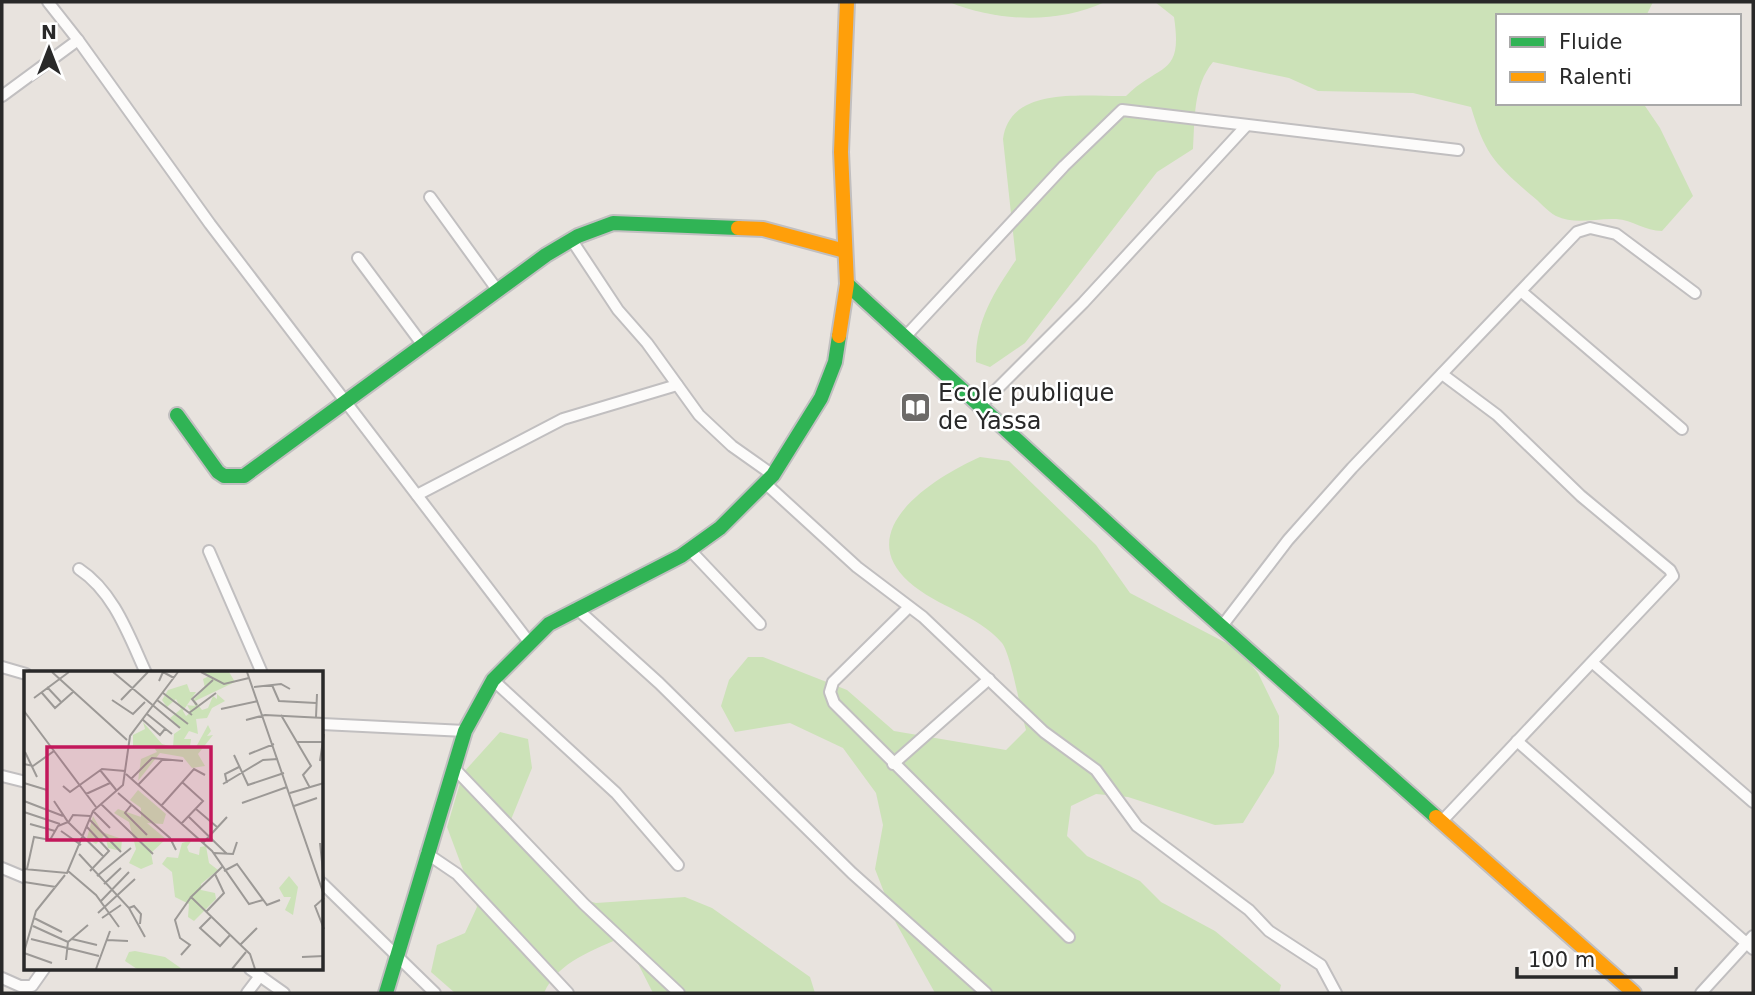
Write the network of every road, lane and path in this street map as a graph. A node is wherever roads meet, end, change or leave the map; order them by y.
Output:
1 (48, 2) edge
2 (847, 2) edge
3 (78, 40) junction
4 (2, 96) edge
5 (1246, 127) junction
6 (1458, 150) dead end
7 (430, 197) dead end
8 (571, 239) junction
9 (845, 251) junction
10 (358, 258) dead end
11 (847, 284) junction
12 (498, 291) junction
13 (1522, 292) junction
14 (1695, 293) dead end
15 (905, 337) junction
16 (422, 344) junction
17 (1442, 374) junction
18 (677, 385) junction
19 (342, 400) junction
20 (980, 406) junction
21 (177, 415) dead end
22 (1682, 429) dead end
23 (769, 479) junction
24 (417, 495) junction
25 (690, 550) junction
26 (209, 551) dead end
27 (79, 569) dead end
28 (909, 607) junction
29 (576, 608) junction
30 (760, 624) dead end
31 (1222, 626) junction
32 (529, 642) junction
33 (1593, 663) junction
34 (2, 667) edge
35 (145, 671) edge
36 (261, 671) edge
37 (24, 673) edge
38 (989, 679) junction
39 (494, 680) junction
40 (324, 724) edge
41 (465, 730) junction
42 (1517, 741) junction
43 (893, 764) junction
44 (453, 767) junction
45 (2, 776) edge
46 (24, 782) edge
47 (1753, 802) edge
48 (1442, 821) junction
49 (426, 853) junction
50 (678, 865) dead end
51 (2, 868) edge
52 (24, 877) edge
53 (324, 885) edge
54 (1069, 937) dead end
55 (1751, 943) edge
56 (396, 955) junction
57 (43, 970) edge
58 (251, 970) edge
59 (260, 976) junction
60 (2, 978) edge
61 (247, 993) edge
62 (284, 993) edge
63 (386, 993) edge
64 (435, 993) edge
65 (568, 993) edge
66 (679, 993) edge
67 (986, 993) edge
68 (1336, 993) edge
69 (1634, 993) edge
70 (1702, 993) edge

1 - 3 street
2 - 9 street
3 - 4 street
3 - 19 street
5 - 6 street
5 - 15 street
5 - 20 street
7 - 12 street
8 - 9 street
8 - 12 street
8 - 18 street
9 - 11 street
10 - 16 street
11 - 15 street
11 - 23 street
12 - 16 street
13 - 14 street
13 - 17 street
13 - 22 street
15 - 20 street
16 - 19 street
17 - 31 street
17 - 33 street
18 - 23 street
18 - 24 street
19 - 21 street
19 - 24 street
20 - 31 street
23 - 25 street
23 - 28 street
24 - 32 street
25 - 29 street
25 - 30 street
26 - 36 street
27 - 35 street
28 - 38 street
28 - 43 street
29 - 32 street
29 - 67 street
31 - 48 street
32 - 39 street
33 - 42 street
33 - 47 street
34 - 37 street
38 - 43 street
38 - 68 street
39 - 41 street
39 - 50 street
40 - 41 street
41 - 44 street
42 - 48 street
42 - 55 street
43 - 54 street
44 - 49 street
44 - 66 street
45 - 46 street
48 - 69 street
49 - 56 street
49 - 65 street
51 - 52 street
53 - 56 street
55 - 70 street
56 - 63 street
56 - 64 street
57 - 60 street
58 - 59 street
59 - 61 street
59 - 62 street

